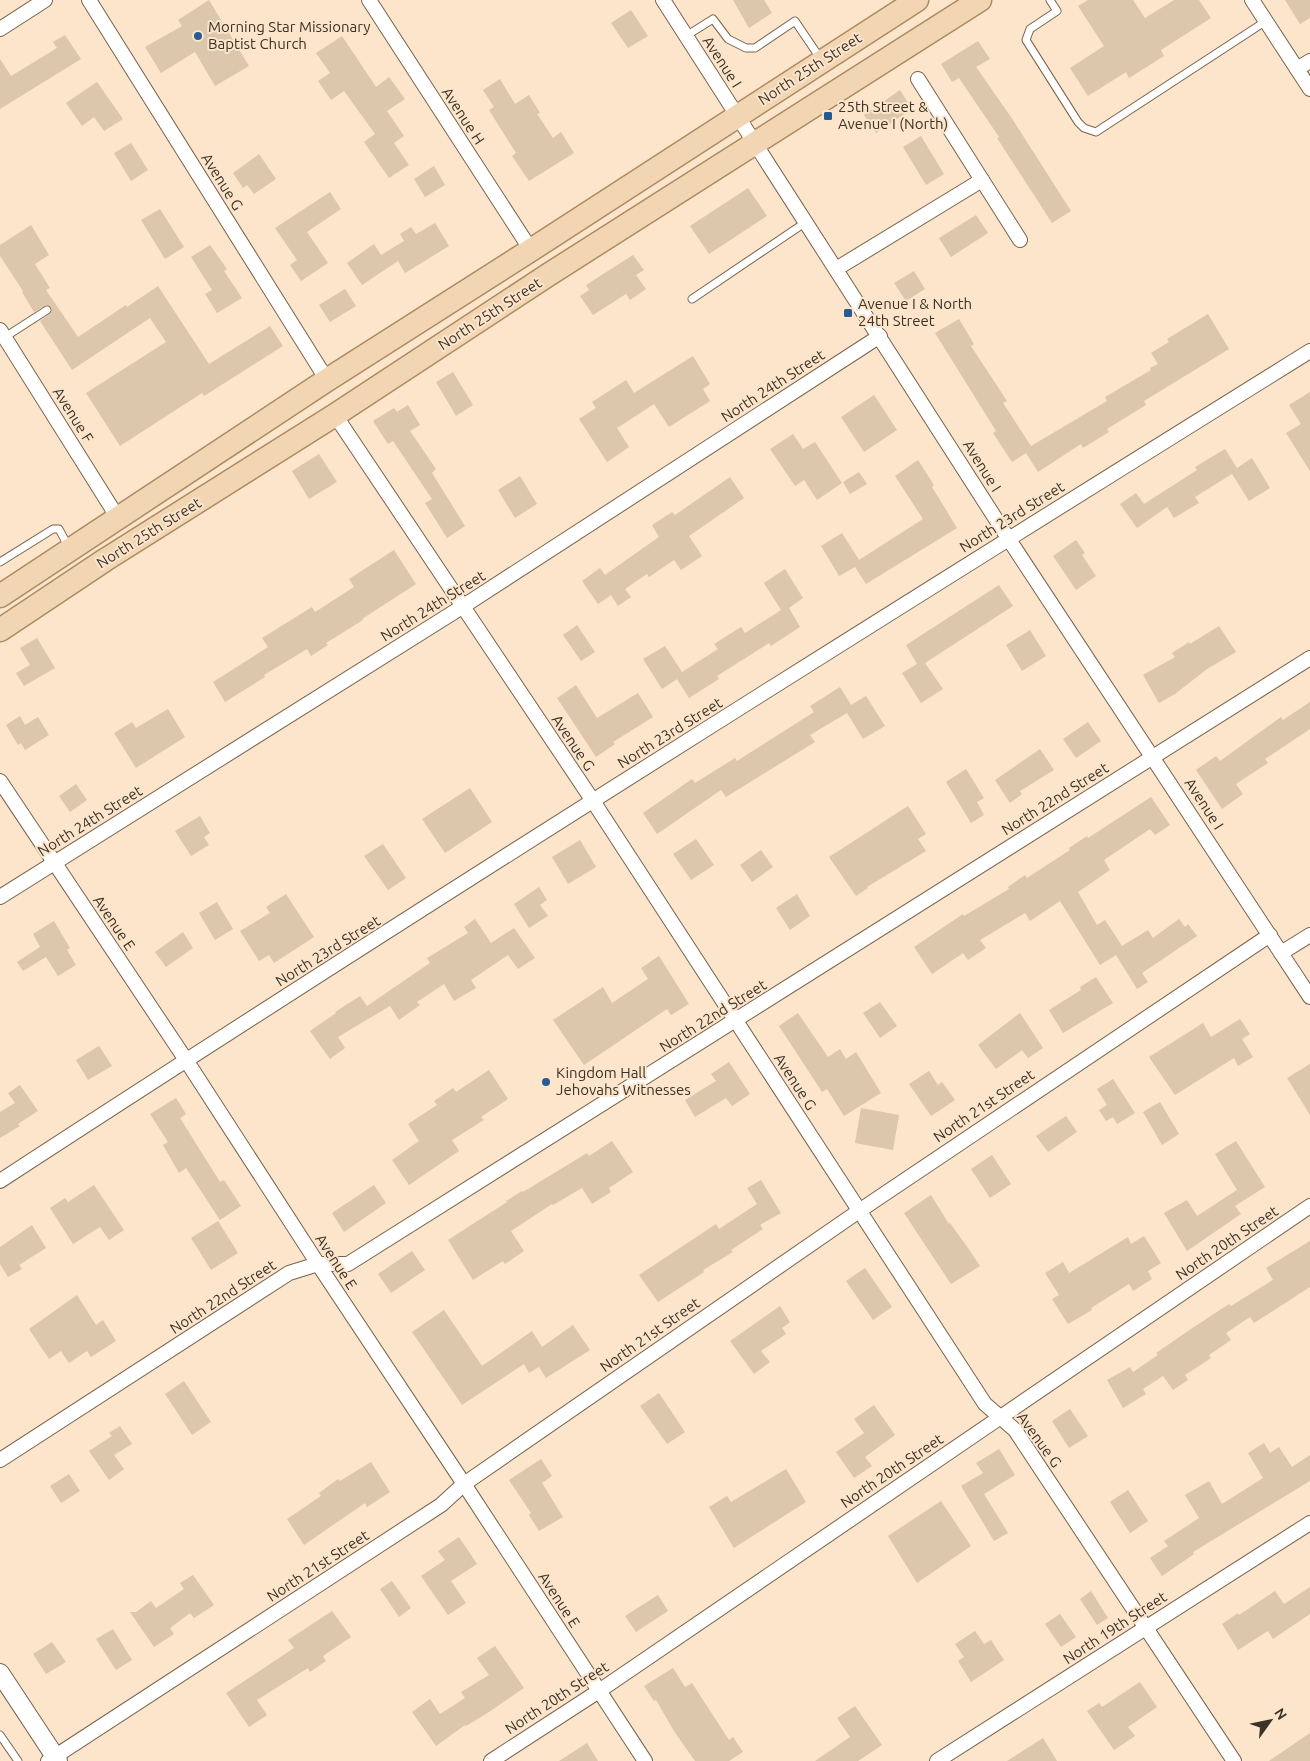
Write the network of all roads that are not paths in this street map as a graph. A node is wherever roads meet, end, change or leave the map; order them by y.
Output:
1 (45, 0) edge
2 (89, 0) edge
3 (369, 0) edge
4 (663, 0) edge
5 (917, 0) edge
6 (980, 0) edge
7 (1050, 0) edge
8 (1252, 0) edge
9 (1266, 21) junction
10 (0, 29) edge
11 (686, 36) junction
12 (1310, 61) edge
13 (822, 62) junction
14 (1297, 69) junction
15 (918, 79) dead end
16 (1310, 89) edge
17 (738, 116) junction
18 (756, 143) junction
19 (982, 180) junction
20 (806, 222) junction
21 (1020, 240) dead end
22 (531, 250) junction
23 (836, 269) junction
24 (488, 278) junction
25 (692, 299) dead end
26 (47, 310) dead end
27 (2, 333) edge
28 (880, 336) junction
29 (1310, 351) edge
30 (327, 380) junction
31 (335, 415) junction
32 (118, 518) junction
33 (1008, 538) junction
34 (70, 549) junction
35 (0, 562) edge
36 (0, 596) edge
37 (462, 607) junction
38 (0, 610) edge
39 (0, 630) edge
40 (1310, 658) edge
41 (1153, 756) junction
42 (0, 781) edge
43 (593, 801) junction
44 (53, 862) junction
45 (0, 898) edge
46 (1270, 934) junction
47 (1310, 935) edge
48 (1281, 953) junction
49 (1310, 997) edge
50 (736, 1021) junction
51 (186, 1060) junction
52 (0, 1181) edge
53 (1310, 1206) edge
54 (859, 1211) junction
55 (318, 1264) junction
56 (1001, 1417) junction
57 (0, 1460) edge
58 (464, 1484) junction
59 (1310, 1523) edge
60 (1146, 1627) junction
61 (0, 1673) edge
62 (599, 1691) junction
63 (0, 1735) edge
64 (54, 1760) edge
65 (18, 1761) edge
66 (491, 1761) edge
67 (645, 1761) edge
68 (937, 1761) edge
69 (1234, 1761) edge

1 - 10 street
2 - 30 street, Avenue G
3 - 22 street, Avenue H
4 - 11 street, Avenue I
5 - 13 main road, North 25th Street
6 - 18 main road, North 25th Street
7 - 9 lane
8 - 9 street
9 - 14 street
11 - 13 lane
11 - 17 street, Avenue I
12 - 14 street
13 - 17 main road, North 25th Street
14 - 16 street
15 - 19 street
17 - 18 street, Avenue I
17 - 22 main road, North 25th Street
18 - 20 street, Avenue I
18 - 31 main road, North 25th Street
19 - 21 street
19 - 23 street
20 - 23 street, Avenue I
20 - 25 lane
22 - 24 main road, North 25th Street
23 - 28 street, Avenue I
24 - 30 main road, North 25th Street
24 - 31 main road
26 - 27 lane
27 - 32 street, Avenue F
28 - 33 street, Avenue I
28 - 37 street, North 24th Street
29 - 33 street, North 23rd Street
30 - 32 main road, North 25th Street
31 - 37 street, Avenue G
31 - 39 main road, North 25th Street
32 - 34 main road, North 25th Street
32 - 38 main road
33 - 41 street, Avenue I
33 - 43 street, North 23rd Street
34 - 35 lane
34 - 36 main road, North 25th Street
37 - 43 street, Avenue G
37 - 44 street, North 24th Street
40 - 41 street, North 22nd Street
41 - 46 street, Avenue I
41 - 50 street, North 22nd Street
42 - 44 street, Avenue E
43 - 50 street, Avenue G
43 - 51 street, North 23rd Street
44 - 45 street, North 24th Street
44 - 51 street, Avenue E
46 - 48 street, Avenue I
46 - 54 street, North 21st Street
47 - 48 street
48 - 49 street, Avenue I
50 - 54 street, Avenue G
50 - 55 street, North 22nd Street
51 - 52 street, North 23rd Street
51 - 55 street, Avenue E
53 - 56 street, North 20th Street
54 - 56 street, Avenue G
54 - 58 street, North 21st Street
55 - 57 street, North 22nd Street
55 - 58 street, Avenue E
56 - 60 street, Avenue G
56 - 62 street, North 20th Street
58 - 62 street, Avenue E
58 - 64 street, North 21st Street
59 - 60 street, North 19th Street
60 - 68 street, North 19th Street
60 - 69 street, Avenue G
61 - 64 street
62 - 66 street, North 20th Street
62 - 67 street, Avenue E
63 - 65 lane

